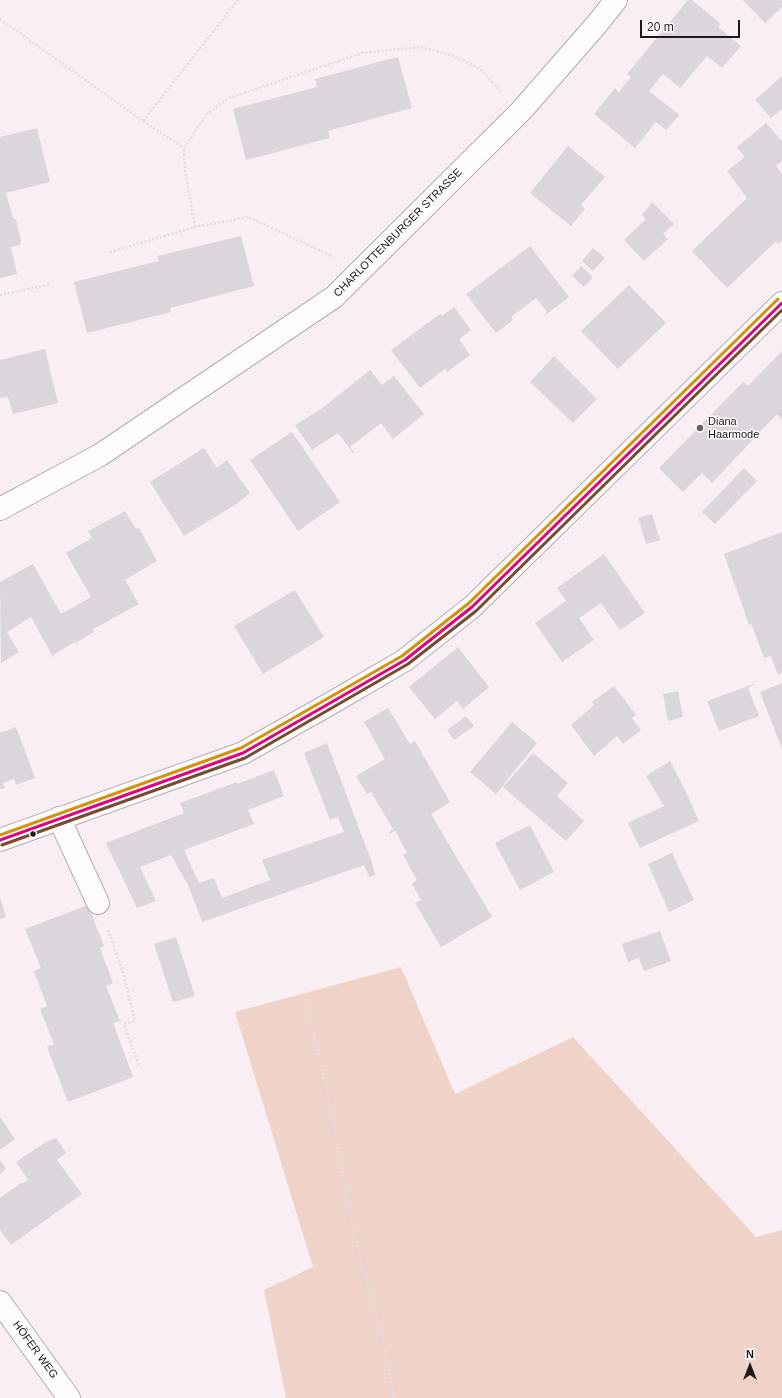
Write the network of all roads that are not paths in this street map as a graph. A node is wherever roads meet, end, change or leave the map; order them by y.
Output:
1 (616, 0) edge
2 (782, 303) edge
3 (0, 509) edge
4 (59, 818) junction
5 (0, 840) edge
6 (98, 903) road end
7 (0, 1302) edge
8 (69, 1398) edge

1 - 3 main road, CHARLOTTENBURGER STRASSE
2 - 4 main road
4 - 5 main road
4 - 6 main road
7 - 8 main road, HÖFER WEG

